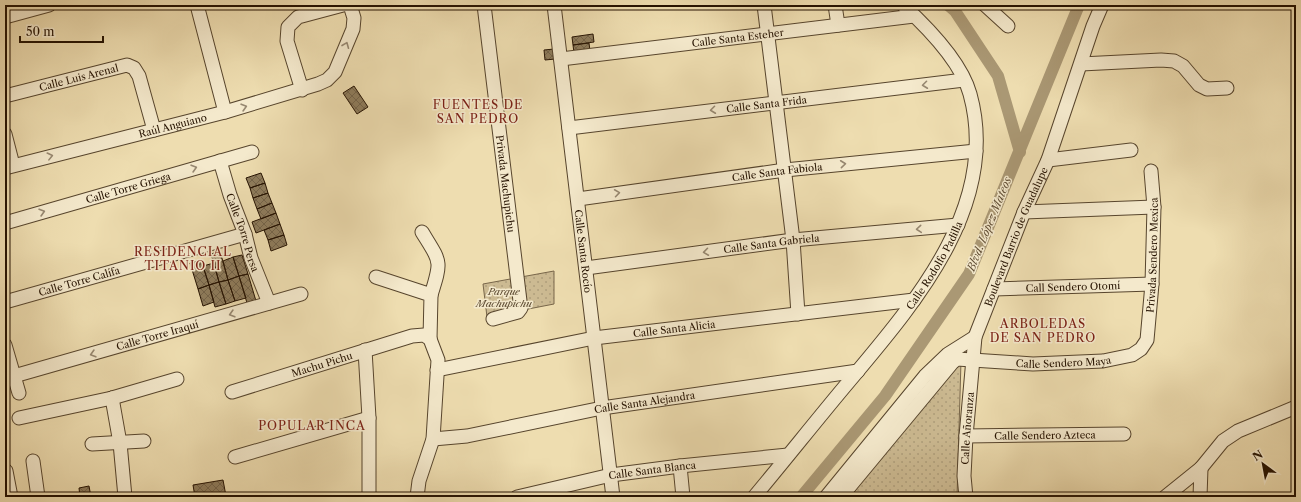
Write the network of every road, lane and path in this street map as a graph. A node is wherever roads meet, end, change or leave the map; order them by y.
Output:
1 (49, 5) edge
2 (197, 5) edge
3 (343, 5) edge
4 (350, 5) edge
5 (484, 5) edge
6 (554, 5) edge
7 (764, 5) edge
8 (835, 5) edge
9 (903, 5) edge
10 (985, 5) edge
11 (1102, 5) edge
12 (914, 16) junction
13 (5, 17) edge
14 (838, 26) junction
15 (1008, 26) dead end
16 (768, 34) junction
17 (561, 59) junction
18 (1081, 64) junction
19 (964, 80) junction
20 (1227, 88) dead end
21 (302, 90) junction
22 (5, 96) edge
23 (776, 102) junction
24 (225, 112) junction
25 (569, 128) junction
26 (154, 130) junction
27 (5, 134) edge
28 (1131, 150) dead end
29 (976, 151) junction
30 (252, 152) dead end
31 (1048, 160) junction
32 (220, 161) junction
33 (9, 166) edge
34 (785, 170) junction
35 (1151, 171) dead end
36 (578, 198) junction
37 (1154, 207) junction
38 (1024, 212) junction
39 (5, 223) edge
40 (958, 225) junction
41 (422, 232) dead end
42 (245, 234) junction
43 (793, 240) junction
44 (586, 268) junction
45 (376, 277) dead end
46 (1152, 284) junction
47 (994, 289) junction
48 (301, 294) dead end
49 (431, 295) junction
50 (914, 300) junction
51 (5, 302) edge
52 (269, 303) junction
53 (798, 314) junction
54 (493, 320) dead end
55 (594, 338) junction
56 (975, 338) junction
57 (430, 339) junction
58 (1147, 340) joint
59 (5, 345) edge
60 (365, 350) junction
61 (973, 360) junction
62 (438, 370) junction
63 (858, 371) junction
64 (14, 376) junction
65 (177, 379) dead end
66 (232, 392) dead end
67 (19, 393) dead end
68 (112, 398) junction
69 (1296, 407) edge
70 (602, 408) junction
71 (20, 418) dead end
72 (369, 418) junction
73 (1124, 434) dead end
74 (966, 436) junction
75 (433, 439) junction
76 (144, 441) dead end
77 (120, 443) junction
78 (92, 444) dead end
79 (788, 454) junction
80 (235, 458) dead end
81 (33, 461) dead end
82 (680, 466) junction
83 (1201, 468) junction
84 (6, 471) dead end
85 (611, 475) junction
86 (11, 497) edge
87 (38, 497) edge
88 (125, 497) edge
89 (369, 497) edge
90 (417, 497) edge
91 (517, 497) edge
92 (613, 497) edge
93 (683, 497) edge
94 (754, 497) edge
95 (826, 497) edge
96 (841, 497) edge
97 (966, 497) edge
98 (1165, 497) edge
99 (1200, 497) edge

1 - 13 street
2 - 24 street
3 - 21 street
21 -> 4 street, Raúl Anguiano
5 - 54 street, Privada Machupichu
6 - 17 street, Calle Santa Rocío
7 - 16 street
8 - 14 street
9 - 12 street, Calle Rodolfo Padilla
10 - 15 street
11 - 18 street, Boulevard Barrio de Guadalupe
12 - 14 street, Calle Santa Esteher
12 - 19 street, Calle Rodolfo Padilla
14 - 16 street, Calle Santa Esteher
16 - 17 street, Calle Santa Esteher
16 - 23 street
17 - 25 street, Calle Santa Rocío
18 - 20 street
18 - 31 street, Boulevard Barrio de Guadalupe
19 -> 23 street, Calle Santa Frida
19 - 29 street, Calle Rodolfo Padilla
24 -> 21 street, Raúl Anguiano
22 - 26 street, Calle Luis Arenal
23 -> 25 street, Calle Santa Frida
23 - 34 street
24 - 26 street, Raúl Anguiano
25 - 36 street, Calle Santa Rocío
33 -> 26 street, Raúl Anguiano
27 - 33 street
28 - 31 street
34 -> 29 street, Calle Santa Fabiola
29 - 40 street, Calle Rodolfo Padilla
30 - 32 street, Calle Torre Griega
31 - 38 street, Boulevard Barrio de Guadalupe
39 -> 32 street, Calle Torre Griega
32 - 42 street, Calle Torre Persa
36 -> 34 street, Calle Santa Fabiola
34 - 43 street
35 - 37 street, Privada Sendero Mexica
36 - 44 street, Calle Santa Rocío
37 - 38 street
37 - 46 street, Privada Sendero Mexica
38 - 47 street, Boulevard Barrio de Guadalupe
40 -> 43 street, Calle Santa Gabriela
40 - 50 street, Calle Rodolfo Padilla
41 - 49 street
42 - 51 street, Calle Torre Calífa
42 - 52 street, Calle Torre Persa
43 -> 44 street, Calle Santa Gabriela
43 - 53 street
44 - 55 street, Calle Santa Rocío
45 - 49 street
46 - 47 street, Call Sendero Otomí
46 - 58 street, Privada Sendero Mexica
47 - 56 street, Boulevard Barrio de Guadalupe
48 - 52 street, Calle Torre Iraquí
49 - 57 street
50 - 53 street, Calle Santa Alicia
50 - 63 street, Calle Rodolfo Padilla
52 -> 64 street, Calle Torre Iraquí
53 - 55 street, Calle Santa Alicia
55 - 62 street, Calle Santa Alicia
55 - 70 street, Calle Santa Rocío
56 - 61 street, Boulevard Barrio de Guadalupe
56 - 95 street
57 - 60 street, Machu Pichu
57 - 62 street
58 - 61 street, Calle Sendero Maya
59 - 64 street
60 - 66 street, Machu Pichu
60 - 72 street
61 - 74 street, Calle Añoranza
61 - 96 street, Calle Sendero Maya
62 - 75 street
63 - 70 street, Calle Santa Alejandra
63 - 79 street, Calle Rodolfo Padilla
64 - 67 street
65 - 68 street
68 - 71 street
68 - 77 street
69 - 83 street
70 - 75 street, Calle Santa Alejandra
70 - 85 street, Calle Santa Rocío
72 - 80 street
72 - 89 street
73 - 74 street, Calle Sendero Azteca
74 - 97 street, Calle Añoranza
75 - 90 street
76 - 77 street
77 - 78 street
77 - 88 street
79 - 82 street, Calle Santa Blanca
79 - 94 street, Calle Rodolfo Padilla
81 - 87 street
82 - 85 street, Calle Santa Blanca
82 - 93 street
83 - 98 street
83 - 99 street
84 - 86 street
85 - 91 street, Calle Santa Blanca
85 - 92 street, Calle Santa Rocío

